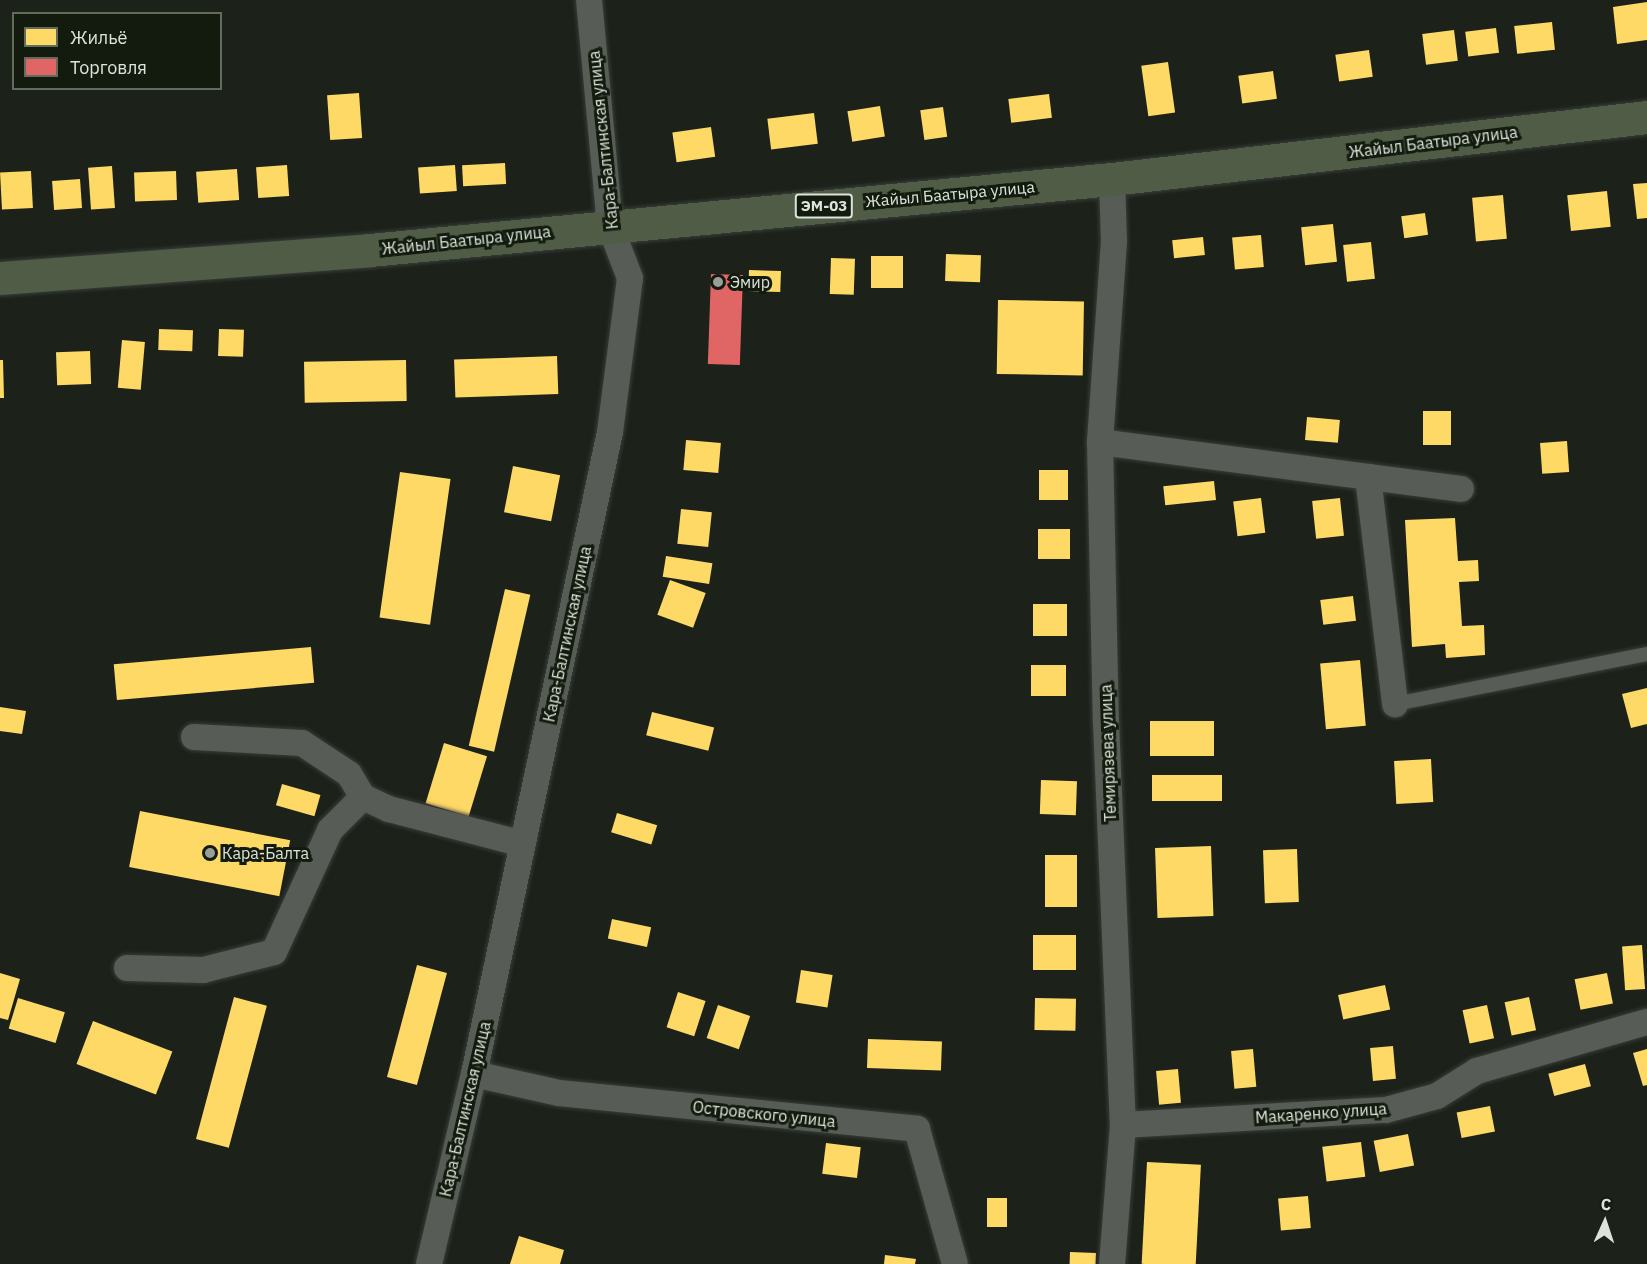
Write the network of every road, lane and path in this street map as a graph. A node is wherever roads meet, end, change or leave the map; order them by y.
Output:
1 (589, 0) edge
2 (1647, 117) edge
3 (1112, 179) junction
4 (610, 226) junction
5 (0, 278) edge
6 (1100, 442) junction
7 (1368, 477) junction
8 (1461, 489) dead end
9 (1647, 654) edge
10 (1395, 704) joint
11 (194, 737) dead end
12 (363, 797) junction
13 (523, 844) junction
14 (127, 968) dead end
15 (1647, 1022) edge
16 (474, 1074) junction
17 (1123, 1125) junction
18 (429, 1264) edge
19 (955, 1264) edge
20 (1112, 1264) edge

1 - 4 street, Кара-Балтинская улица
2 - 3 highway, Жайыл Баатыра улица / ЭМ-03
3 - 4 highway, Жайыл Баатыра улица / ЭМ-03
3 - 6 street, Темирязева улица
4 - 5 highway, Жайыл Баатыра улица / ЭМ-03
4 - 13 street, Кара-Балтинская улица
6 - 7 street
6 - 17 street, Темирязева улица
7 - 8 street
7 - 10 street
9 - 10 lane
11 - 12 street
12 - 13 street
12 - 14 street
13 - 16 street, Кара-Балтинская улица
15 - 17 street, Макаренко улица
16 - 18 street, Кара-Балтинская улица
16 - 19 street, Островского улица
17 - 20 street, Темирязева улица

